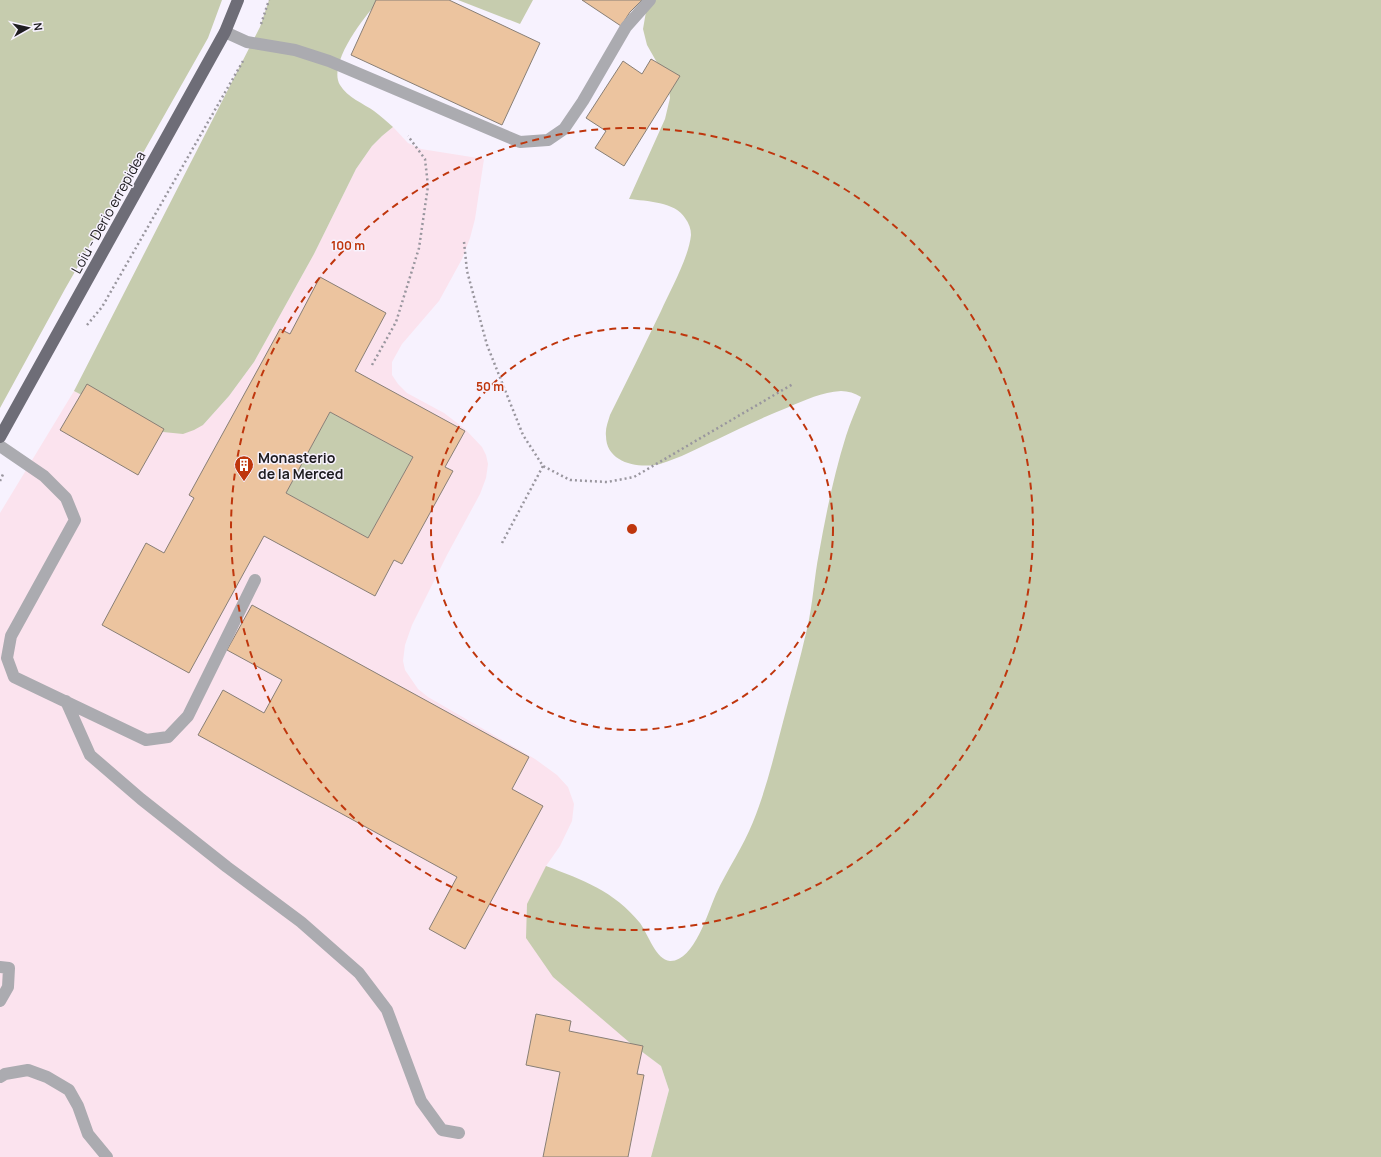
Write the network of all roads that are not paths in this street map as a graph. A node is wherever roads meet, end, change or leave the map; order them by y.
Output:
1 (238, 0) edge
2 (650, 0) edge
3 (225, 32) junction
4 (0, 437) edge
5 (0, 446) edge
6 (255, 580) dead end
7 (66, 701) junction
8 (0, 967) edge
9 (0, 1001) edge
10 (0, 1077) edge
11 (459, 1133) dead end
12 (108, 1157) edge

1 - 3 main road, Loiu - Derio errepidea
2 - 3 lane
3 - 4 main road, Loiu - Derio errepidea
5 - 7 lane
6 - 7 lane
7 - 11 lane
8 - 9 lane
10 - 12 lane

